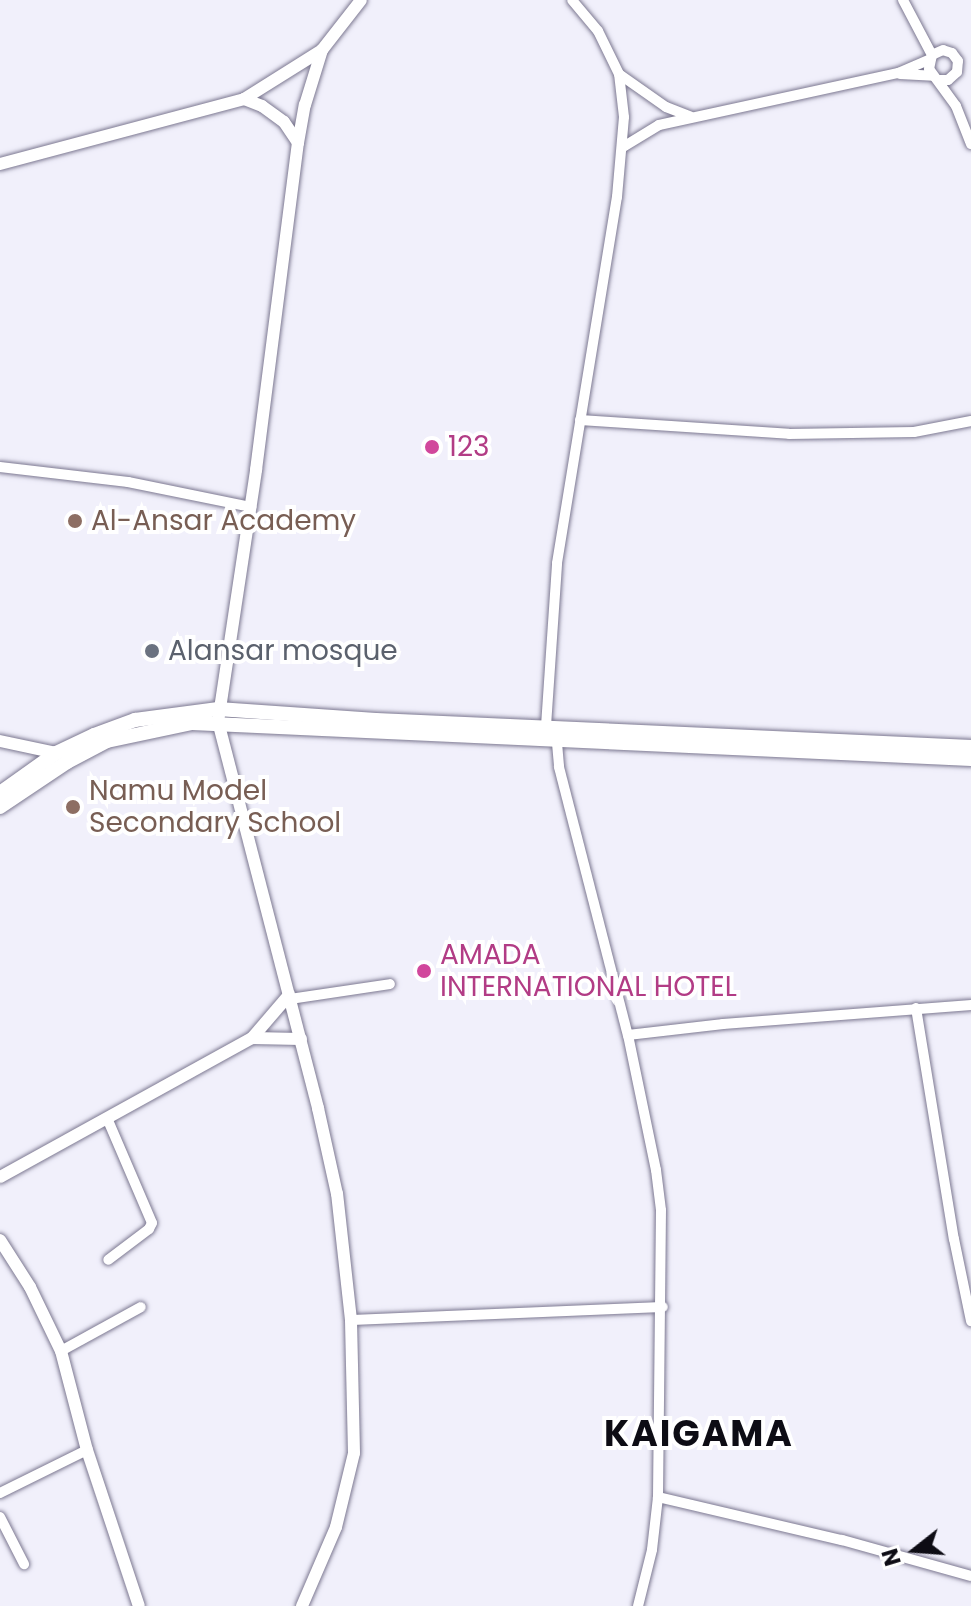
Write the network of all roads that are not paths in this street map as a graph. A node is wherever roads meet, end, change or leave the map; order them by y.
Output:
1 (361, 0) edge
2 (572, 0) edge
3 (903, 0) edge
4 (919, 28) junction
5 (322, 50) junction
6 (943, 50) junction
7 (954, 55) junction
8 (971, 56) edge
9 (930, 58) junction
10 (971, 65) edge
11 (898, 73) junction
12 (619, 74) junction
13 (955, 74) junction
14 (936, 78) junction
15 (244, 99) junction
16 (956, 106) junction
17 (692, 117) junction
18 (298, 143) junction
19 (971, 144) edge
20 (623, 147) junction
21 (0, 164) edge
22 (580, 420) junction
23 (971, 421) edge
24 (0, 467) edge
25 (251, 507) junction
26 (218, 716) junction
27 (546, 726) junction
28 (0, 741) edge
29 (557, 743) junction
30 (971, 747) edge
31 (56, 753) junction
32 (971, 759) edge
33 (0, 793) edge
34 (0, 807) edge
35 (390, 984) dead end
36 (290, 997) junction
37 (971, 1005) edge
38 (916, 1008) junction
39 (628, 1035) junction
40 (252, 1038) junction
41 (301, 1039) junction
42 (107, 1118) junction
43 (0, 1177) edge
44 (0, 1240) edge
45 (108, 1260) dead end
46 (141, 1307) dead end
47 (663, 1307) junction
48 (351, 1320) junction
49 (971, 1321) edge
50 (61, 1351) junction
51 (87, 1450) junction
52 (0, 1493) edge
53 (658, 1497) junction
54 (0, 1517) edge
55 (24, 1564) dead end
56 (971, 1576) edge
57 (139, 1606) edge
58 (302, 1606) edge
59 (638, 1606) edge

1 - 5 street
2 - 12 street
3 - 4 street
4 - 6 street
4 - 9 street
5 - 15 street
5 - 18 street
6 - 7 street
6 - 9 street
7 - 8 street
7 - 13 street
9 - 11 street
9 - 14 street
10 - 13 street
11 - 14 street
11 - 17 street
12 - 17 street
12 - 20 street
13 - 14 street
13 - 16 street
14 - 16 street
15 - 18 street
15 - 21 street
16 - 19 street
17 - 20 street
18 - 25 street
20 - 22 street
22 - 23 street
22 - 27 street
24 - 25 street
25 - 26 street
26 - 27 main road
26 - 29 main road
26 - 31 main road
26 - 34 main road
26 - 36 street
27 - 30 main road
28 - 31 street
29 - 32 main road
29 - 39 street
31 - 33 main road
35 - 36 street
36 - 40 street
36 - 41 street
37 - 38 street
38 - 39 street
38 - 49 street
39 - 47 street
40 - 41 street
40 - 42 street
41 - 48 street
42 - 43 street
42 - 45 street
44 - 50 street
46 - 50 street
47 - 48 street
47 - 53 street
48 - 58 street
50 - 51 street
51 - 52 street
51 - 57 street
53 - 56 street
53 - 59 street
54 - 55 street

